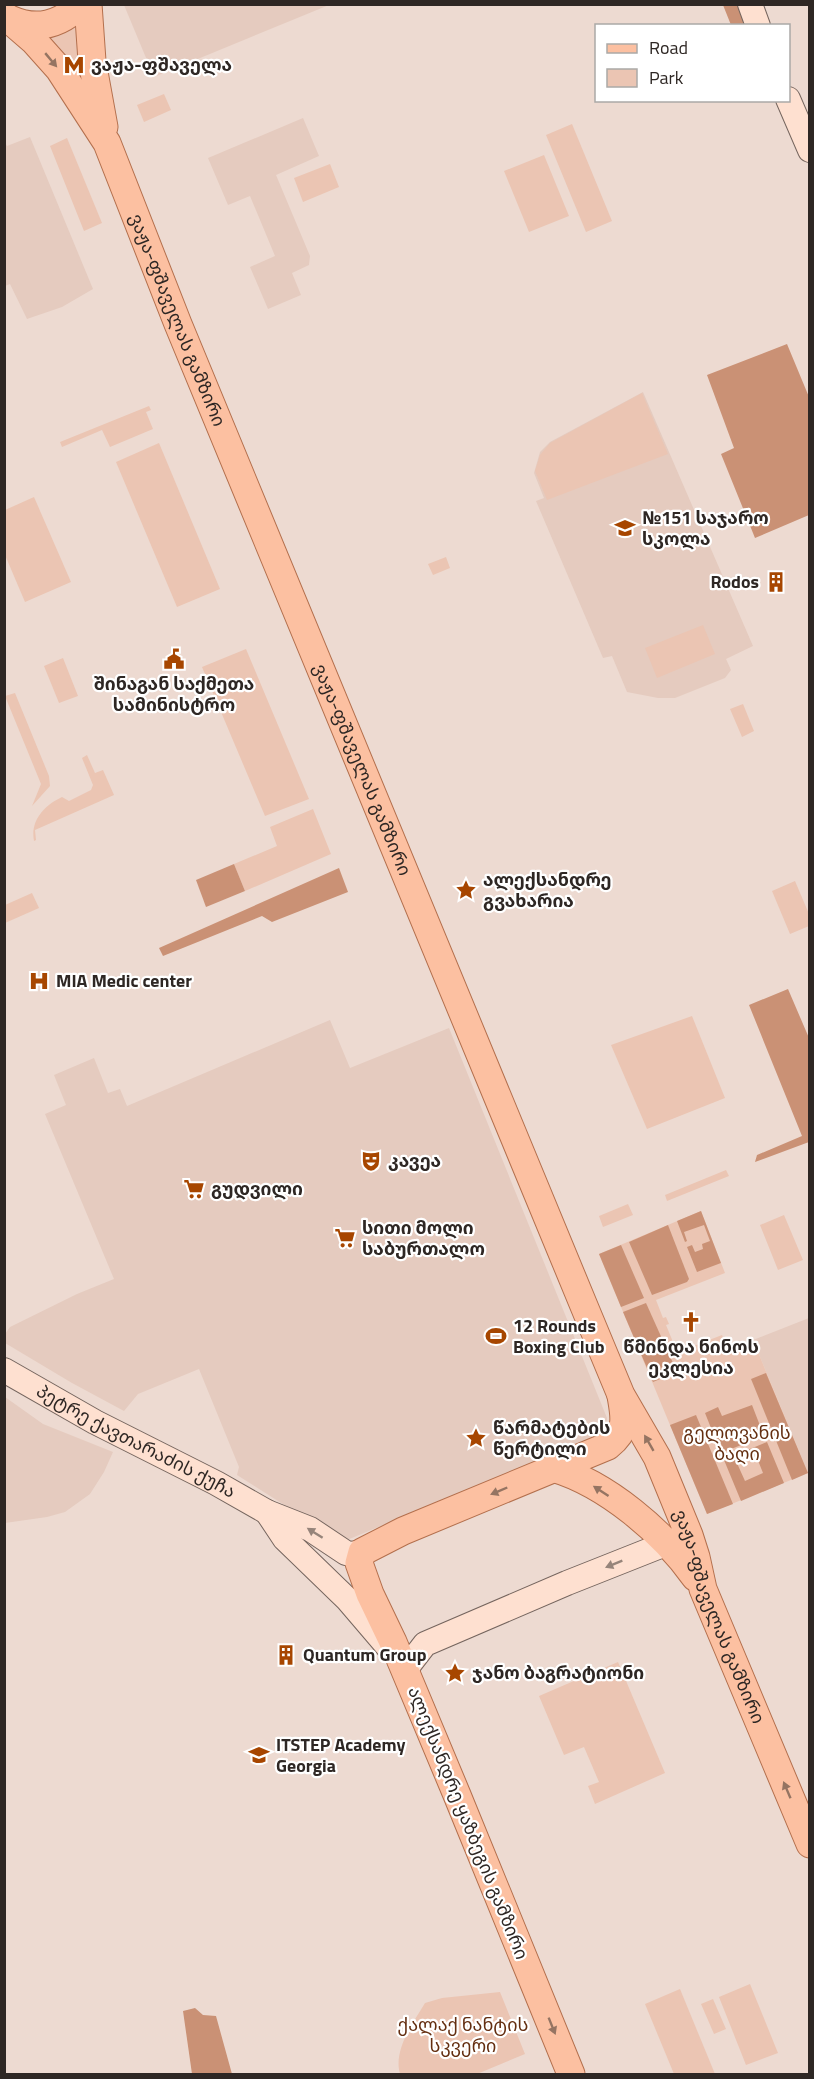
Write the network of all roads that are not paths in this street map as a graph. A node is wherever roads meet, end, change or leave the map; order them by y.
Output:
1 (81, 4) edge
2 (88, 4) edge
3 (750, 4) edge
4 (7, 17) edge
5 (757, 24) edge
6 (790, 101) edge
7 (807, 136) edge
8 (107, 143) junction
9 (4, 1370) edge
10 (621, 1395) junction
11 (553, 1468) junction
12 (267, 1512) junction
13 (678, 1539) junction
14 (362, 1552) junction
15 (335, 1589) joint
16 (407, 1675) junction
17 (810, 1844) edge
18 (572, 2074) edge

1 - 4 main road
2 - 8 main road, ვაჟა-ფშაველას გამზირი
3 - 5 main road
4 -> 8 main road, ვაჟა-ფშაველას გამზირი
6 - 7 main road
8 - 10 main road, ვაჟა-ფშაველას გამზირი
9 - 12 main road, პეტრე ქავთარაძის ქუჩა
10 - 11 main road, ვაჟა-ფშაველას გამზირი
13 -> 10 main road, ვაჟა-ფშაველას გამზირი
13 -> 11 main road
11 -> 14 main road, ვაჟა-ფშაველას გამზირი
14 -> 12 main road, პეტრე ქავთარაძის ქუჩა
12 - 15 main road, პეტრე ქავთარაძის ქუჩა
13 -> 16 main road
17 -> 13 main road, ვაჟა-ფშაველას გამზირი
14 - 16 main road
15 - 16 main road, ალექსანდრე ყაზბეგის გამზირი
16 -> 18 main road, ალექსანდრე ყაზბეგის გამზირი

